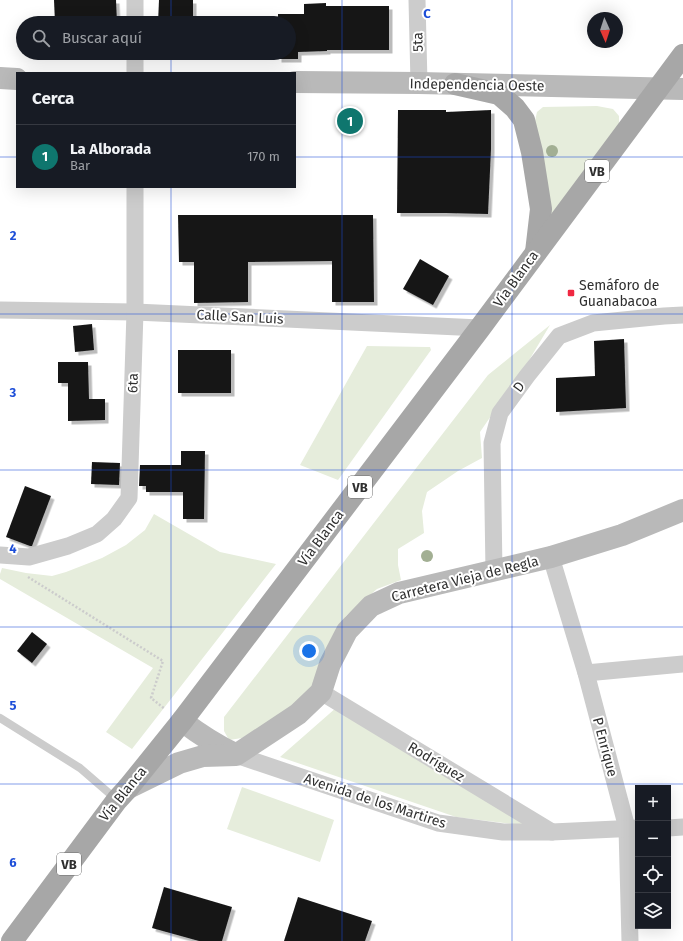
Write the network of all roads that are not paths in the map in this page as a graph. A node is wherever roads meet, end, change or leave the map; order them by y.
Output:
1 (135, 0) edge
2 (418, 0) edge
3 (135, 16) edge
4 (683, 55) edge
5 (135, 60) edge
6 (135, 72) edge
7 (0, 78) edge
8 (16, 79) edge
9 (296, 82) edge
10 (419, 83) junction
11 (455, 84) junction
12 (658, 88) junction
13 (683, 89) edge
14 (135, 188) edge
15 (536, 252) junction
16 (0, 310) edge
17 (135, 312) junction
18 (683, 316) edge
19 (480, 328) junction
20 (683, 510) edge
21 (0, 555) edge
22 (551, 557) junction
23 (494, 571) junction
24 (683, 664) edge
25 (586, 673) junction
26 (321, 692) junction
27 (0, 718) edge
28 (182, 721) junction
29 (236, 755) junction
30 (122, 794) junction
31 (683, 827) edge
32 (632, 828) edge
33 (671, 828) edge
34 (552, 832) junction
35 (12, 941) edge
36 (630, 941) edge

1 - 3 street
2 - 10 street, 5ta
4 - 12 main road, Vía Blanca / VB
5 - 6 street
7 - 8 street
9 - 10 street, Independencia Oeste
10 - 11 street, Independencia Oeste
11 - 12 street, Independencia Oeste
11 - 15 main road
12 - 13 street, Independencia Oeste
12 - 15 main road, Vía Blanca / VB
14 - 17 street, 6ta
15 - 19 main road, Vía Blanca / VB
16 - 17 street, Calle San Luis
17 - 19 street, Calle San Luis
17 - 21 street, 6ta
18 - 23 street, D
19 - 28 main road, Vía Blanca / VB
20 - 22 street, Carretera Vieja de Regla
22 - 23 street, Carretera Vieja de Regla
22 - 25 street, P Enrique
23 - 26 street, Carretera Vieja de Regla
24 - 25 street
25 - 32 street, P Enrique
26 - 29 street, Carretera Vieja de Regla
26 - 34 street, Rodríguez
27 - 30 lane
28 - 29 street
28 - 30 main road, Vía Blanca / VB
29 - 30 street
29 - 34 street, Avenida de los Martires
30 - 35 main road, Vía Blanca / VB
31 - 33 street
32 - 34 street, Avenida de los Martires
32 - 36 street, P Enrique

